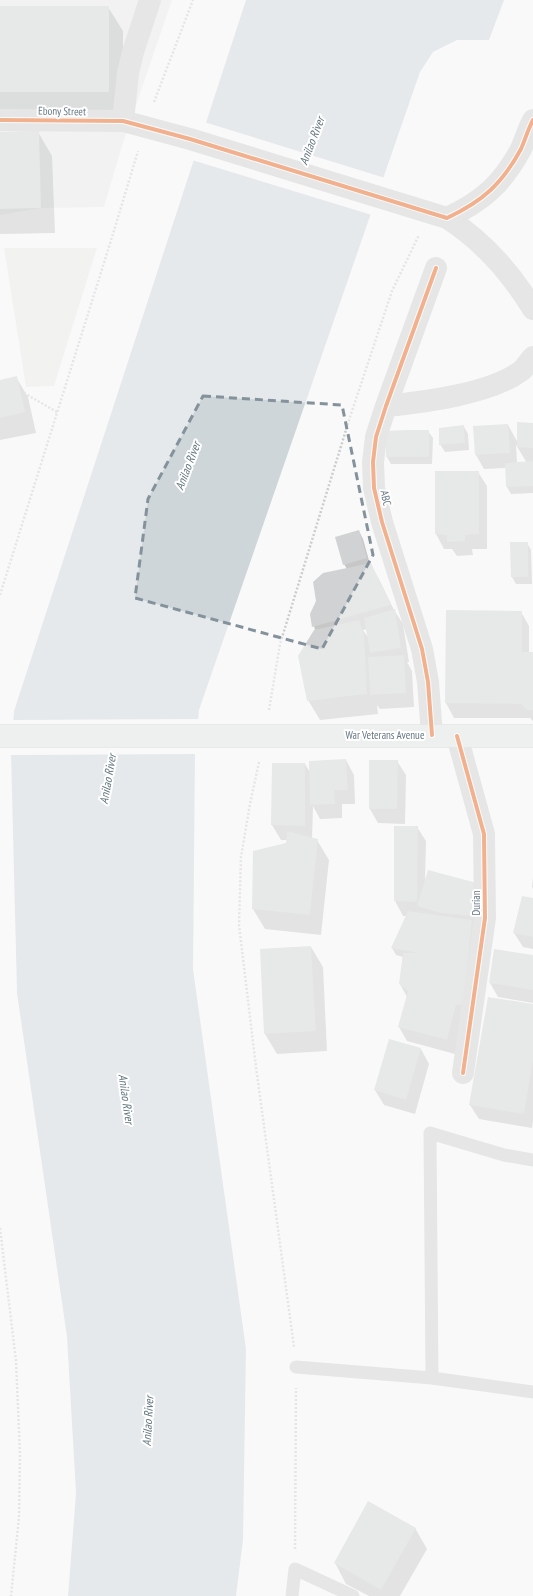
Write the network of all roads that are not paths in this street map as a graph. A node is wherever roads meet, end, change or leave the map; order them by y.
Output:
1 (150, 0) edge
2 (0, 120) edge
3 (533, 120) edge
4 (123, 121) junction
5 (439, 215) junction
6 (436, 268) dead end
7 (533, 309) edge
8 (533, 357) edge
9 (386, 406) junction
10 (0, 736) edge
11 (432, 736) junction
12 (457, 736) junction
13 (533, 736) edge
14 (463, 1073) dead end
15 (533, 1160) edge
16 (296, 1367) road end
17 (432, 1378) junction
18 (533, 1392) edge
19 (292, 1596) edge
20 (353, 1596) edge

1 - 4 street
2 - 4 street, Ebony Street
3 - 5 street
4 - 5 street, Ebony Street
5 - 7 street, Ebony Street
6 - 9 street, ABC
8 - 9 street
9 - 11 street, ABC
10 - 11 main road, War Veterans Avenue
11 - 12 main road, War Veterans Avenue
12 - 13 main road, War Veterans Avenue
12 - 14 street, Durian
15 - 17 lane
16 - 17 lane
17 - 18 lane
19 - 20 lane

